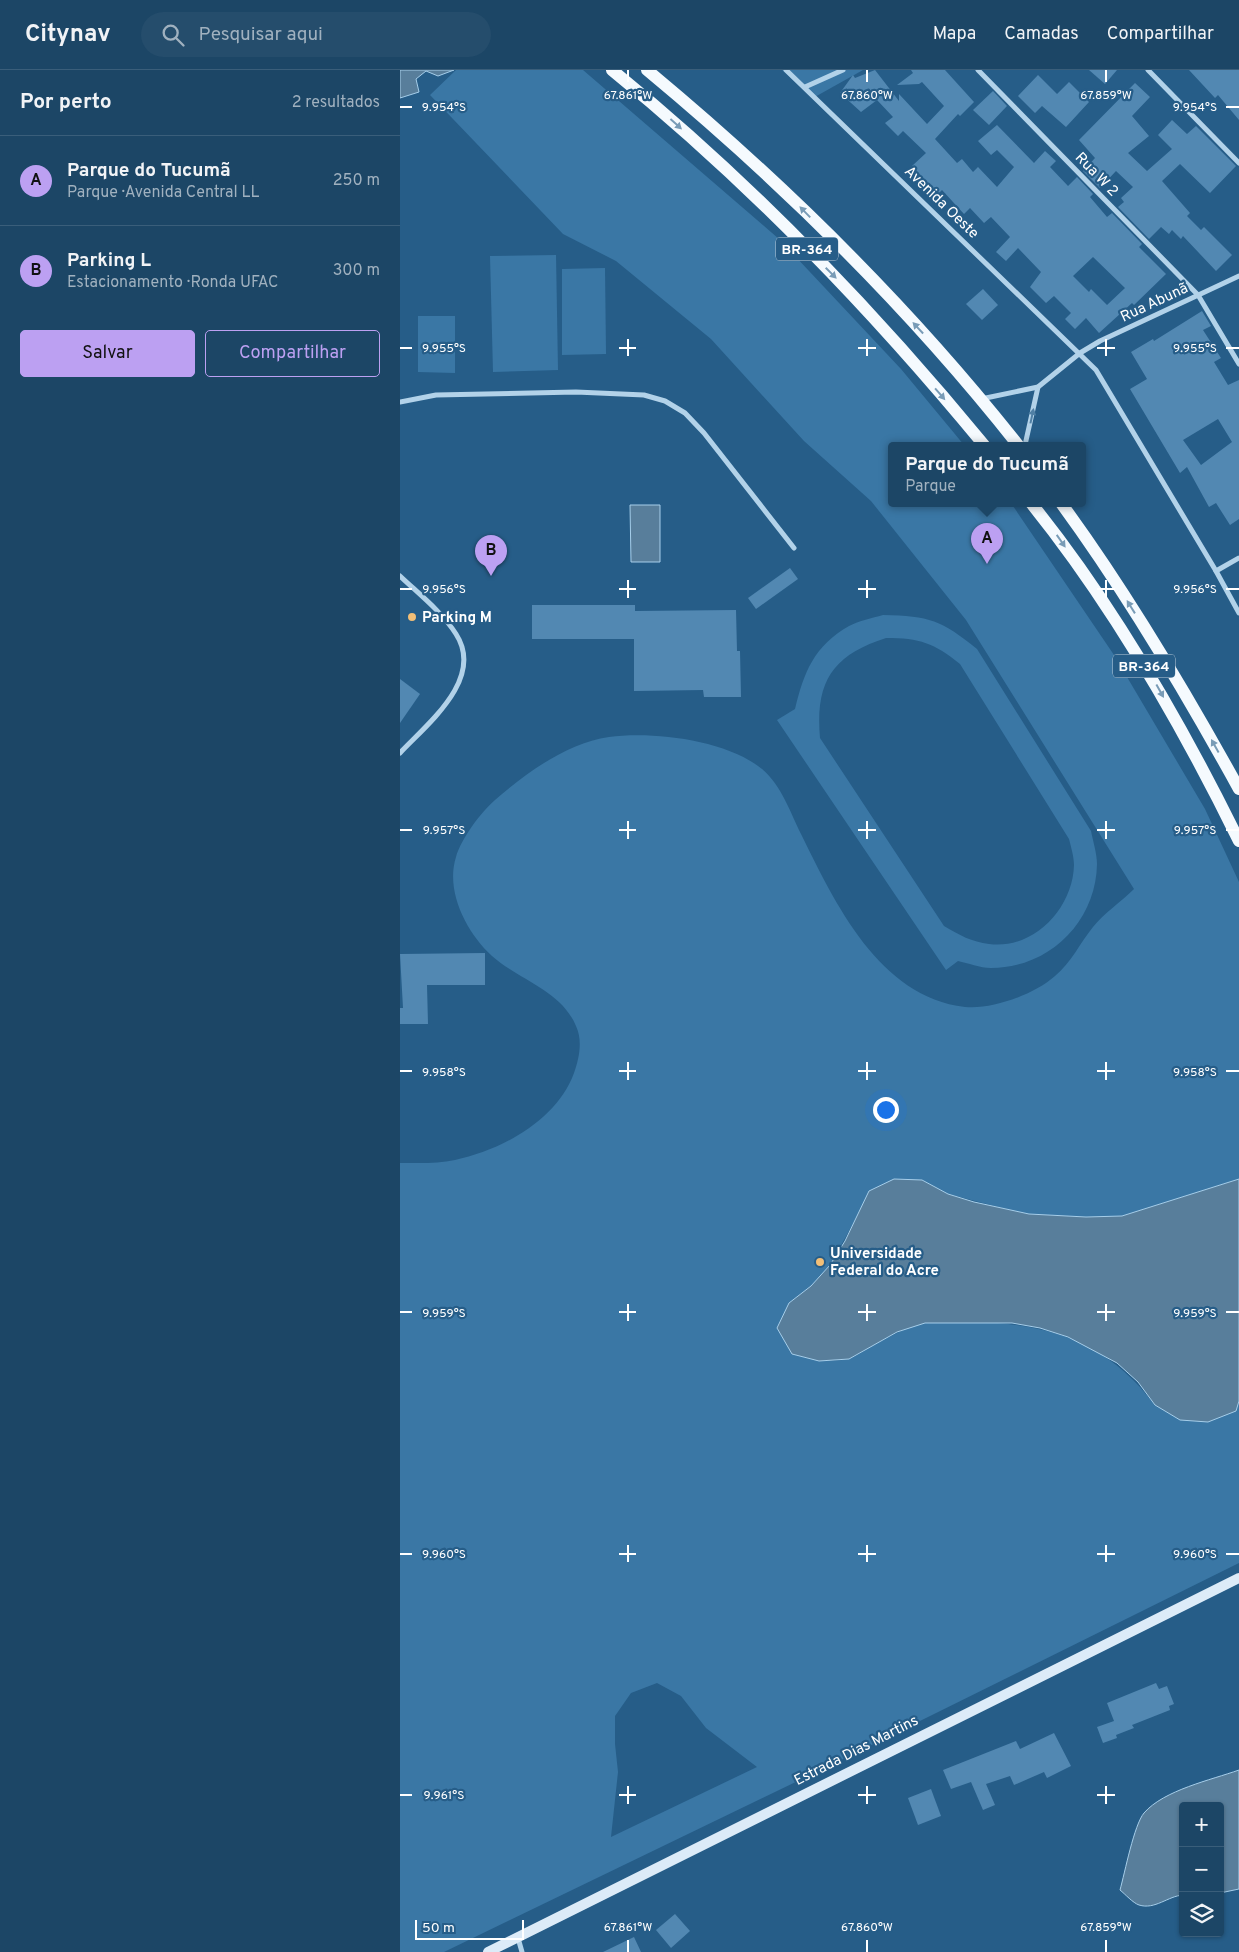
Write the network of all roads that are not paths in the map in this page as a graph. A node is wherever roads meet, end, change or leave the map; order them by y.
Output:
1 (612, 70) edge
2 (647, 70) edge
3 (786, 70) edge
4 (843, 70) edge
5 (978, 70) edge
6 (1148, 70) edge
7 (805, 87) junction
8 (1239, 163) edge
9 (1239, 276) edge
10 (1198, 295) junction
11 (1080, 352) junction
12 (1239, 364) edge
13 (1038, 388) junction
14 (981, 399) junction
15 (400, 402) edge
16 (981, 442) edge
17 (1016, 442) edge
18 (1026, 442) edge
19 (1034, 507) edge
20 (1064, 507) edge
21 (794, 548) dead end
22 (1239, 558) edge
23 (1216, 570) junction
24 (400, 576) edge
25 (1239, 613) edge
26 (400, 753) edge
27 (1239, 789) edge
28 (1239, 841) edge
29 (1239, 1578) edge
30 (518, 1938) junction
31 (488, 1952) edge
32 (522, 1952) edge

1 -> 16 main road, BR-364
14 -> 2 main road, BR-364
3 - 7 street, Avenida Oeste
4 - 7 street
5 - 10 street, Rua W 2
6 - 8 street
7 - 11 street, Avenida Oeste
9 - 10 street, Rua Abunã
10 - 11 street, Rua Abunã
10 - 12 street, Rua W 2
11 - 13 street
11 - 23 street, Avenida Oeste
13 - 14 street
18 -> 13 street
14 - 17 main road, BR-364
15 - 21 street
19 -> 28 main road, BR-364
27 -> 20 main road, BR-364
22 - 23 street
23 - 25 street, Avenida Oeste
24 - 26 street
29 - 30 street, Estrada Dias Martins
30 - 31 street, Estrada Dias Martins
30 - 32 street

